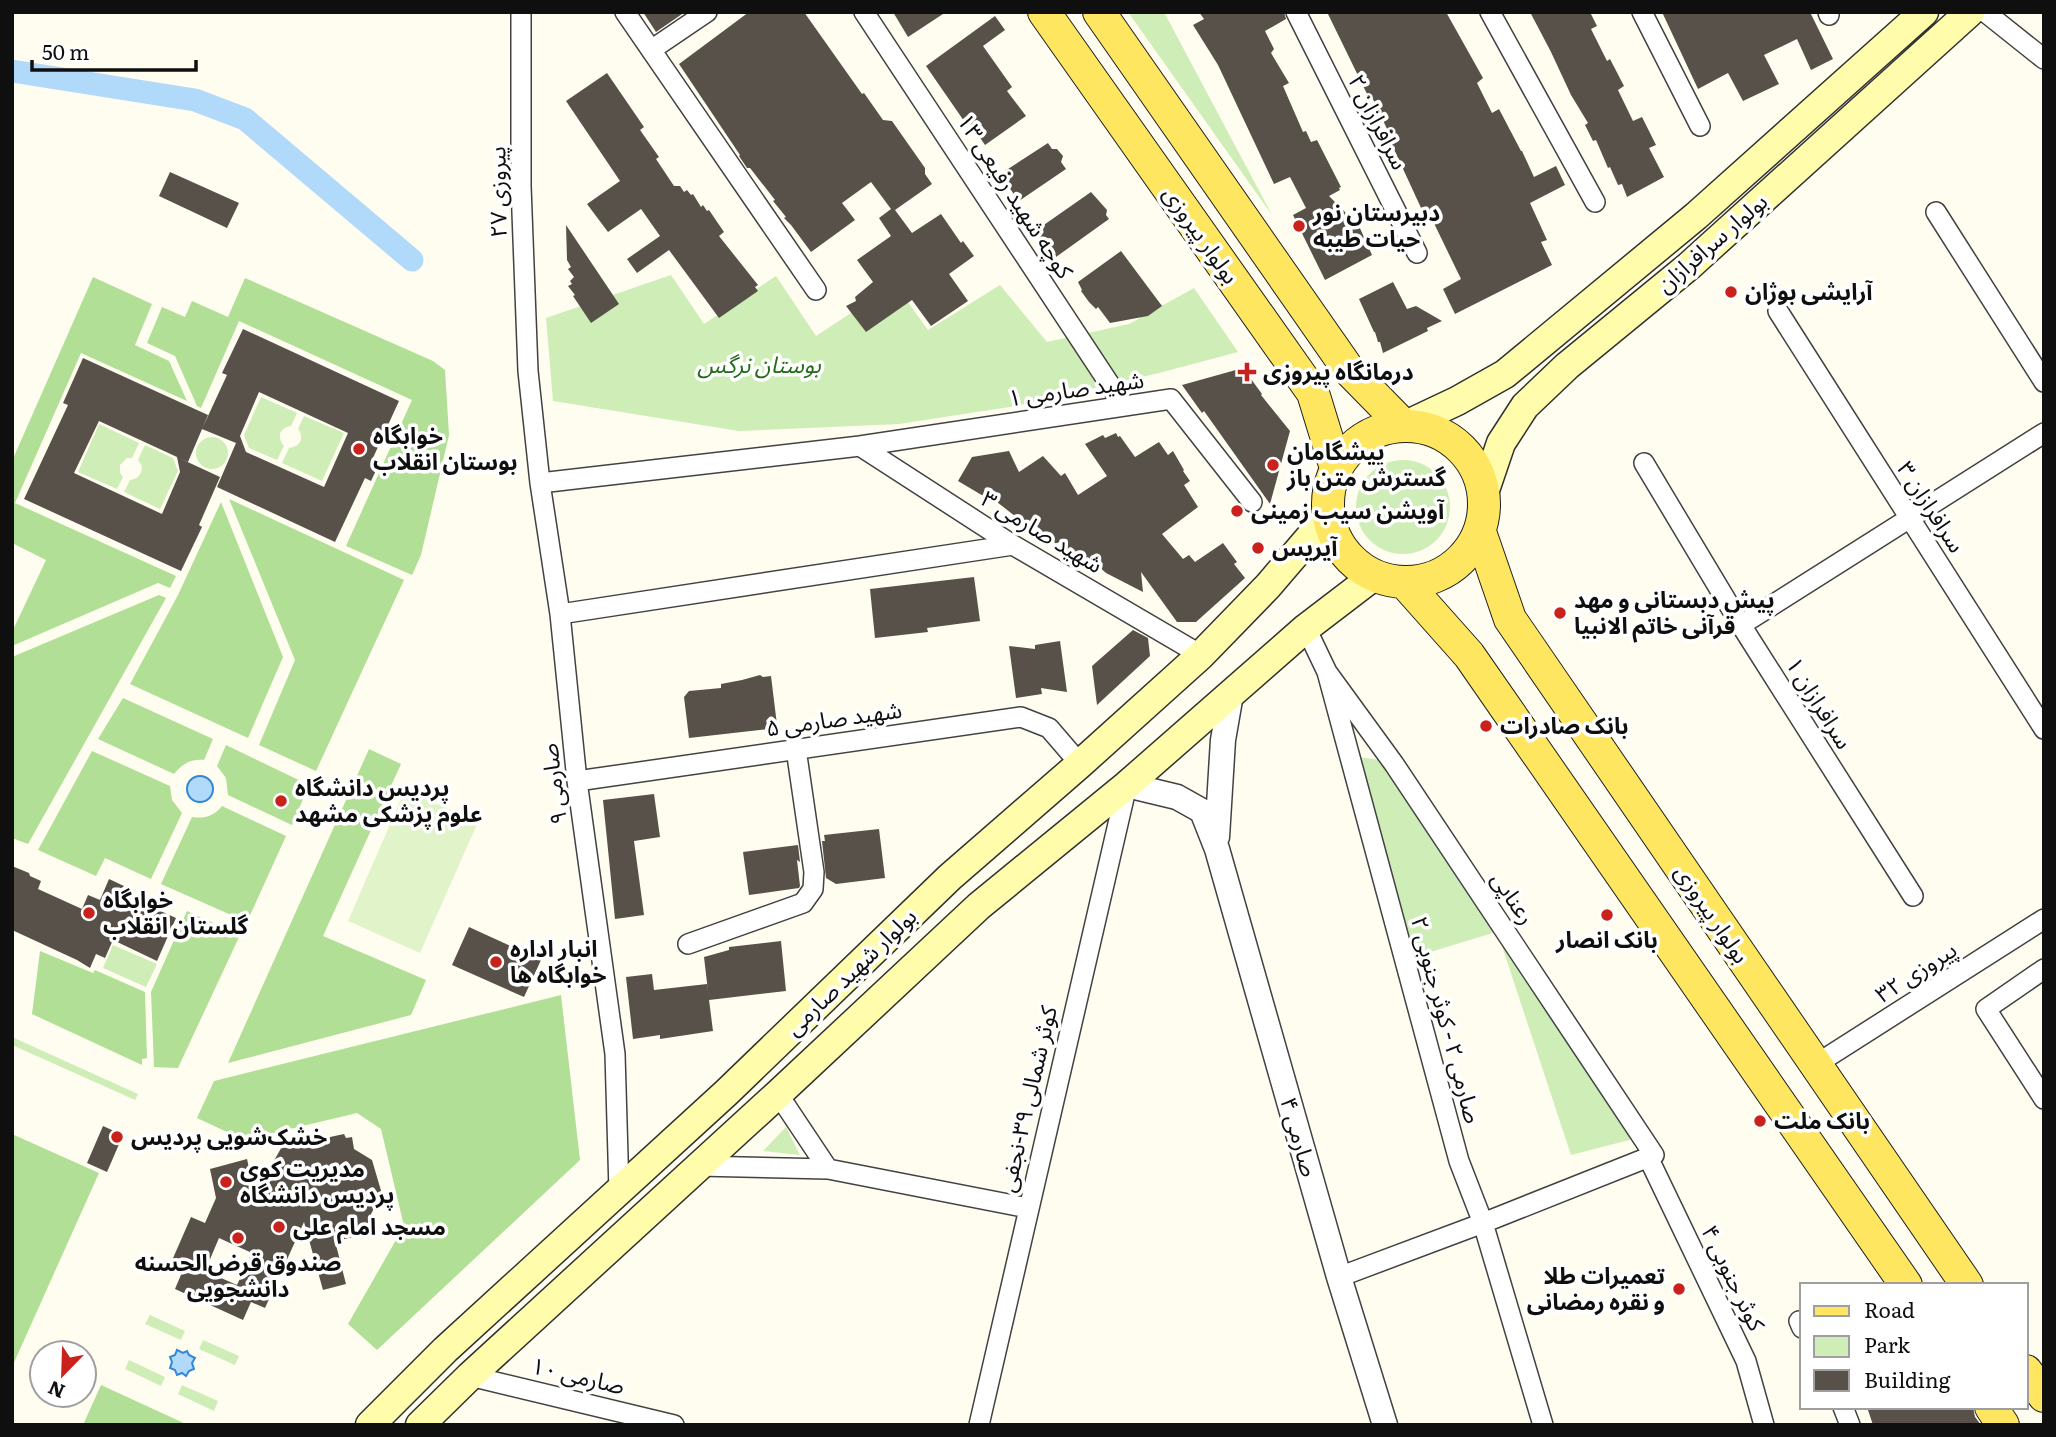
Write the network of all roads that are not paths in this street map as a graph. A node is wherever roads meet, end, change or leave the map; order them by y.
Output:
1 (521, 12) edge
2 (625, 12) edge
3 (707, 12) edge
4 (864, 12) edge
5 (1044, 12) edge
6 (1099, 12) edge
7 (1296, 12) edge
8 (1490, 12) edge
9 (1642, 12) edge
10 (1924, 12) edge
11 (1970, 12) edge
12 (1985, 12) edge
13 (651, 50) junction
14 (2044, 59) edge
15 (1700, 126) dead end
16 (1595, 202) dead end
17 (1936, 212) dead end
18 (1417, 253) dead end
19 (816, 290) dead end
20 (1778, 312) dead end
21 (528, 371) joint
22 (2044, 382) edge
23 (1124, 406) junction
24 (1404, 426) junction
25 (2044, 433) edge
26 (860, 446) junction
27 (1644, 464) dead end
28 (1336, 468) junction
29 (540, 483) junction
30 (1484, 493) junction
31 (1252, 502) dead end
32 (1328, 516) junction
33 (1908, 518) junction
34 (1479, 532) junction
35 (1013, 545) junction
36 (1374, 576) junction
37 (1405, 583) junction
38 (560, 614) junction
39 (1741, 625) junction
40 (1306, 628) junction
41 (1201, 655) junction
42 (1327, 672) junction
43 (1231, 694) junction
44 (2044, 729) edge
45 (796, 750) junction
46 (1080, 764) junction
47 (577, 780) junction
48 (1127, 785) junction
49 (1217, 849) junction
50 (1913, 896) dead end
51 (2044, 919) edge
52 (688, 944) dead end
53 (2044, 969) edge
54 (1815, 1065) junction
55 (778, 1094) junction
56 (2044, 1098) edge
57 (1651, 1156) junction
58 (698, 1166) junction
59 (828, 1169) junction
60 (619, 1191) junction
61 (1028, 1208) junction
62 (1483, 1223) junction
63 (1339, 1277) junction
64 (1905, 1283) edge
65 (1966, 1283) edge
66 (2028, 1374) edge
67 (470, 1376) junction
68 (2044, 1396) edge
69 (1992, 1409) edge
70 (370, 1425) edge
71 (420, 1425) edge
72 (674, 1425) edge
73 (978, 1425) edge
74 (1384, 1425) edge
75 (1543, 1425) edge
76 (1764, 1425) edge
77 (2003, 1425) edge

1 - 21 street, پیروزی ۲۷
2 - 13 street
3 - 13 street
4 - 23 street, کوچه شهید رفیعی ۱۳
5 - 28 main road, بولوار پیروزی
6 - 24 main road, بولوار پیروزی
7 - 18 street, سرافرازان ۲
8 - 16 street
9 - 15 street
10 - 24 main road, بولوار سرافرازان
11 - 30 main road, بولوار سرافرازان
12 - 14 street
13 - 19 street
17 - 22 street
20 - 33 street, سرافرازان ۳
21 - 29 street, صارمی ۹
23 - 26 street, شهید صارمی ۱
23 - 31 street, شهید صارمی ۱
24 - 28 main road
24 - 30 main road
25 - 33 street
26 - 29 street, شهید صارمی ۱
26 - 35 street, شهید صارمی ۳
27 - 39 street, سرافرازان ۱
28 - 32 main road
29 - 38 street, صارمی ۹
30 - 34 main road
32 - 36 main road
32 - 41 main road, بولوار شهید صارمی
33 - 39 street
33 - 44 street, سرافرازان ۳
34 - 37 main road
34 - 54 main road, بولوار پیروزی
35 - 38 street
35 - 41 street, شهید صارمی ۳
36 - 37 main road
36 - 40 main road, بولوار شهید صارمی
37 - 64 main road
38 - 47 street, صارمی ۹
39 - 50 street, سرافرازان ۱
40 - 42 street, صارمی ۲ - کوثر جنوبی ۲
40 - 43 main road, بولوار شهید صارمی
41 - 46 main road, بولوار شهید صارمی
42 - 57 street, رعناپی
42 - 62 street, صارمی ۲ - کوثر جنوبی ۲
43 - 48 main road, بولوار شهید صارمی
43 - 49 street
45 - 46 street, شهید صارمی ۵
45 - 47 street, شهید صارمی ۵
45 - 52 street
46 - 60 main road, بولوار شهید صارمی
47 - 60 street, صارمی ۹
48 - 49 street
48 - 55 main road, بولوار شهید صارمی
48 - 61 street, کوثر شمالی ۳۹-نجفی
49 - 63 street, صارمی ۴
51 - 54 street, پیروزی ۳۲
53 - 56 street
54 - 65 main road, بولوار پیروزی
55 - 58 main road, بولوار شهید صارمی
55 - 59 street
57 - 62 street
57 - 76 street, کوثر جنوبی ۴
58 - 59 street
58 - 67 main road, بولوار شهید صارمی
59 - 61 street
60 - 70 main road, بولوار شهید صارمی
61 - 73 street, کوثر شمالی ۳۹-نجفی
62 - 63 street
62 - 75 street, صارمی ۲ - کوثر جنوبی ۲
63 - 74 street, صارمی ۴
66 - 68 main road
67 - 71 main road, بولوار شهید صارمی
67 - 72 street, صارمی ۱۰
69 - 77 main road

